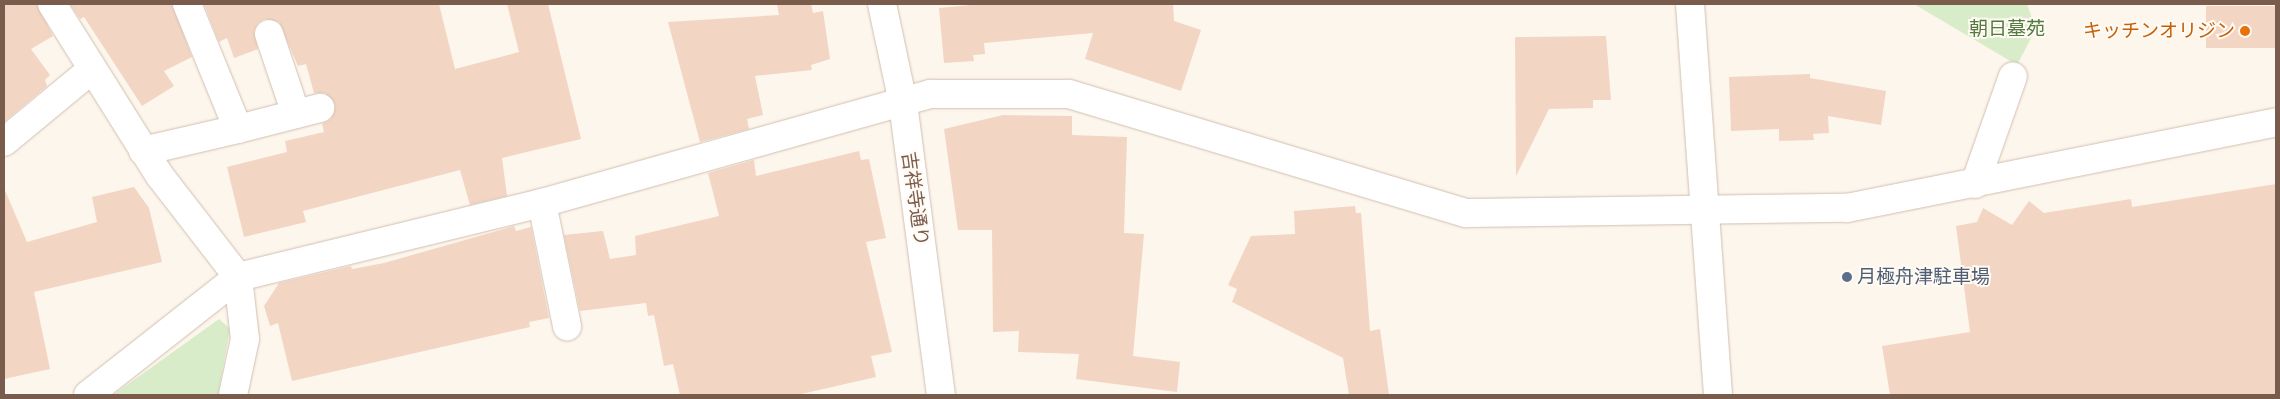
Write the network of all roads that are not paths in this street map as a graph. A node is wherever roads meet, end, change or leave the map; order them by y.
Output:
1 (52, 4) edge
2 (187, 4) edge
3 (882, 4) edge
4 (1690, 4) edge
5 (269, 34) dead end
6 (92, 70) junction
7 (2013, 76) dead end
8 (903, 103) junction
9 (2276, 122) edge
10 (238, 129) junction
11 (4, 142) edge
12 (143, 151) junction
13 (1975, 184) junction
14 (542, 203) junction
15 (1704, 213) junction
16 (238, 277) junction
17 (567, 326) dead end
18 (88, 395) edge
19 (234, 395) edge
20 (941, 395) edge
21 (1718, 395) edge

1 - 6 street
2 - 10 street
3 - 8 street, 吉祥寺通り
4 - 15 street
5 - 10 street
6 - 11 street
6 - 12 street
7 - 13 street
8 - 14 street
8 - 15 street
8 - 20 street, 吉祥寺通り
9 - 13 street
10 - 12 street
12 - 16 street
13 - 15 street
14 - 16 street
14 - 17 street
15 - 21 street
16 - 18 street
16 - 19 street

